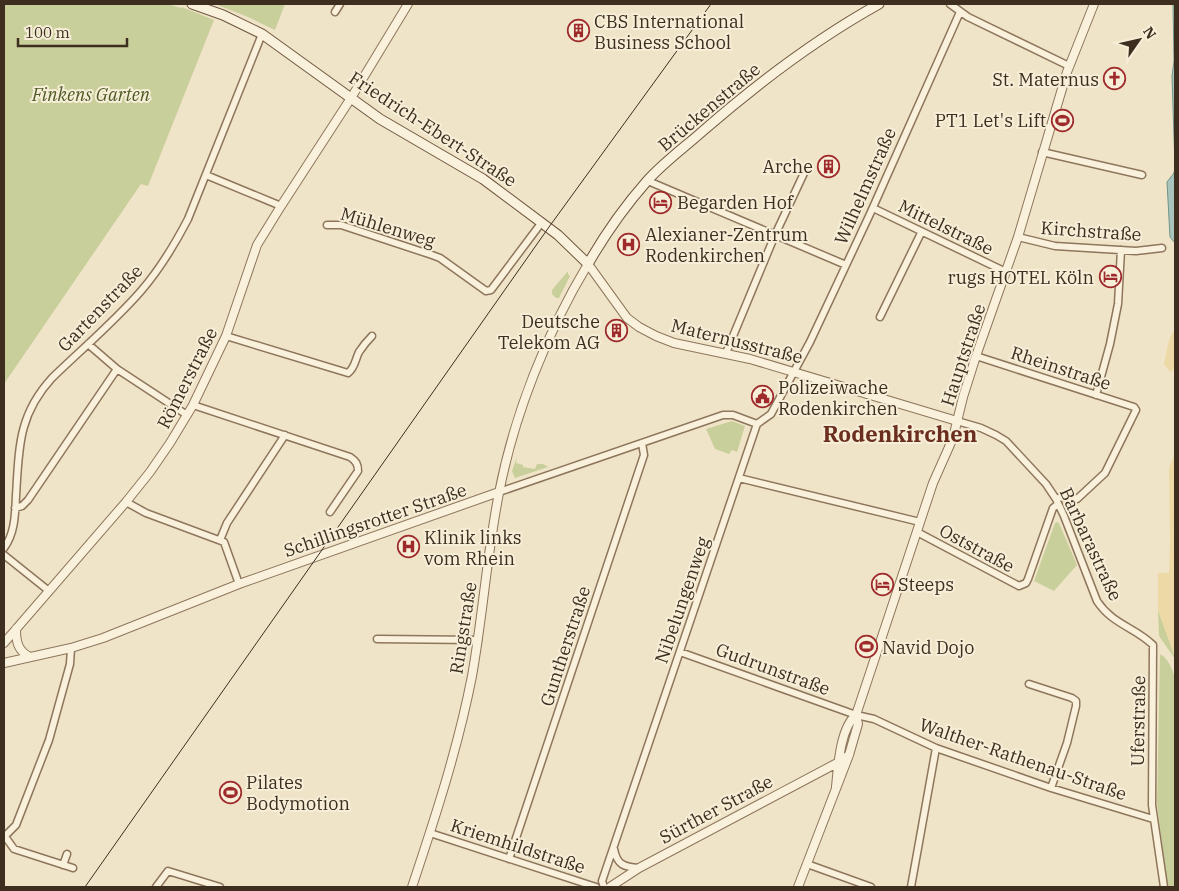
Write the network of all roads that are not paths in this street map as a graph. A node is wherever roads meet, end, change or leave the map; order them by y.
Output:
1 (192, 4) edge
2 (340, 4) edge
3 (408, 4) edge
4 (878, 4) edge
5 (950, 4) edge
6 (1094, 4) edge
7 (335, 12) dead end
8 (960, 12) junction
9 (262, 34) junction
10 (1069, 66) junction
11 (352, 98) junction
12 (1042, 152) junction
13 (805, 171) dead end
14 (206, 175) junction
15 (1142, 175) dead end
16 (648, 181) junction
17 (281, 206) junction
18 (873, 208) junction
19 (327, 225) dead end
20 (545, 225) junction
21 (921, 233) junction
22 (775, 235) junction
23 (1018, 237) junction
24 (1162, 248) dead end
25 (1121, 250) junction
26 (588, 264) junction
27 (846, 265) junction
28 (1006, 272) junction
29 (880, 317) dead end
30 (226, 336) junction
31 (372, 336) dead end
32 (88, 344) junction
33 (726, 353) junction
34 (976, 356) junction
35 (117, 369) junction
36 (794, 371) junction
37 (1096, 395) junction
38 (192, 405) junction
39 (187, 415) junction
40 (957, 421) junction
41 (757, 424) junction
42 (285, 435) junction
43 (642, 442) junction
44 (739, 478) junction
45 (499, 492) junction
46 (126, 502) junction
47 (1058, 502) junction
48 (15, 508) junction
49 (330, 512) dead end
50 (920, 522) junction
51 (917, 532) junction
52 (220, 540) junction
53 (4, 548) edge
54 (4, 555) edge
55 (239, 584) junction
56 (49, 591) junction
57 (16, 629) junction
58 (377, 639) dead end
59 (478, 640) junction
60 (4, 643) edge
61 (1153, 645) joint
62 (71, 648) junction
63 (680, 652) junction
64 (30, 657) junction
65 (4, 663) edge
66 (1028, 684) dead end
67 (856, 714) junction
68 (843, 742) junction
69 (936, 748) junction
70 (848, 754) junction
71 (839, 762) junction
72 (822, 769) junction
73 (836, 787) junction
74 (1051, 788) junction
75 (1153, 820) junction
76 (430, 833) junction
77 (4, 836) edge
78 (614, 848) junction
79 (67, 854) dead end
80 (509, 859) junction
81 (807, 864) junction
82 (63, 865) junction
83 (73, 868) dead end
84 (639, 868) junction
85 (156, 887) edge
86 (220, 887) edge
87 (412, 887) edge
88 (596, 887) edge
89 (604, 887) edge
90 (610, 887) edge
91 (798, 887) edge
92 (871, 887) edge
93 (911, 887) edge
94 (1164, 887) edge

1 - 9 main road, Friedrich-Ebert-Straße
2 - 7 street
3 - 11 street, Römerstraße
4 - 16 main road, Brückenstraße
5 - 8 street
6 - 10 street, Hauptstraße
8 - 10 street
8 - 18 street, Wilhelmstraße
9 - 11 main road, Friedrich-Ebert-Straße
9 - 14 street, Gartenstraße
10 - 12 street, Hauptstraße
11 - 17 street, Römerstraße
11 - 20 main road, Friedrich-Ebert-Straße
12 - 15 street
12 - 23 street, Hauptstraße
13 - 22 street
14 - 17 street
14 - 32 street, Gartenstraße
16 - 22 street
16 - 26 main road, Brückenstraße
17 - 30 street, Römerstraße
18 - 21 street, Mittelstraße
18 - 27 street, Wilhelmstraße
19 - 20 street, Mühlenweg
20 - 26 main road, Maternusstraße
21 - 28 street, Mittelstraße
21 - 29 street
22 - 27 street
22 - 33 street
23 - 25 street, Kirchstraße
23 - 28 street, Hauptstraße
24 - 25 street, Kirchstraße
25 - 37 street
26 - 33 street, Maternusstraße
26 - 45 street, Ringstraße
27 - 36 street, Wilhelmstraße
28 - 34 street, Hauptstraße
30 - 31 street
30 - 38 street, Römerstraße
32 - 35 street
32 - 48 street, Gartenstraße
33 - 36 street, Maternusstraße
34 - 37 street, Rheinstraße
34 - 40 street, Hauptstraße
35 - 39 street
35 - 48 street
36 - 40 street, Maternusstraße
36 - 41 street, Nibelungenweg
37 - 47 street, Rheinstraße
38 - 39 street, Römerstraße
38 - 42 street
39 - 46 street, Römerstraße
40 - 47 street, Barbarastraße
40 - 50 street, Hauptstraße
41 - 43 street, Schillingsrotter Straße
41 - 44 street, Nibelungenweg
42 - 49 street
42 - 52 street
43 - 45 street, Schillingsrotter Straße
43 - 80 street, Guntherstraße
44 - 50 street
44 - 63 street, Nibelungenweg
45 - 55 street, Schillingsrotter Straße
45 - 59 street, Ringstraße
46 - 52 street
46 - 56 street, Römerstraße
47 - 51 street, Oststraße
47 - 61 street, Barbarastraße
48 - 53 street, Gartenstraße
50 - 51 street, Hauptstraße
51 - 67 street, Hauptstraße
52 - 55 street
54 - 56 street
55 - 62 street, Schillingsrotter Straße
56 - 57 street, Römerstraße
57 - 60 street, Römerstraße
57 - 64 street
58 - 59 street
59 - 76 street, Ringstraße
61 - 75 street, Uferstraße
62 - 64 street, Schillingsrotter Straße
62 - 77 street
63 - 67 street, Gudrunstraße
63 - 78 street, Nibelungenweg
64 - 65 street, Schillingsrotter Straße
66 - 74 street
67 - 68 street, Hauptstraße
67 - 69 street, Walther-Rathenau-Straße
67 - 70 street, Hauptstraße
68 - 71 street, Hauptstraße
68 - 72 street, Hauptstraße
69 - 74 street, Walther-Rathenau-Straße
69 - 93 street
70 - 71 street, Hauptstraße
70 - 73 street
71 - 72 street, Sürther Straße
71 - 73 street
72 - 73 street
72 - 84 street, Sürther Straße
73 - 81 street
74 - 75 street, Walther-Rathenau-Straße
75 - 94 street, Uferstraße
76 - 80 street, Kriemhildstraße
76 - 87 street, Ringstraße
77 - 82 street
78 - 84 street
78 - 89 street, Nibelungenweg
79 - 82 street
80 - 88 street, Kriemhildstraße
81 - 91 street
81 - 92 street
82 - 83 street
84 - 90 street, Sürther Straße
85 - 86 street

